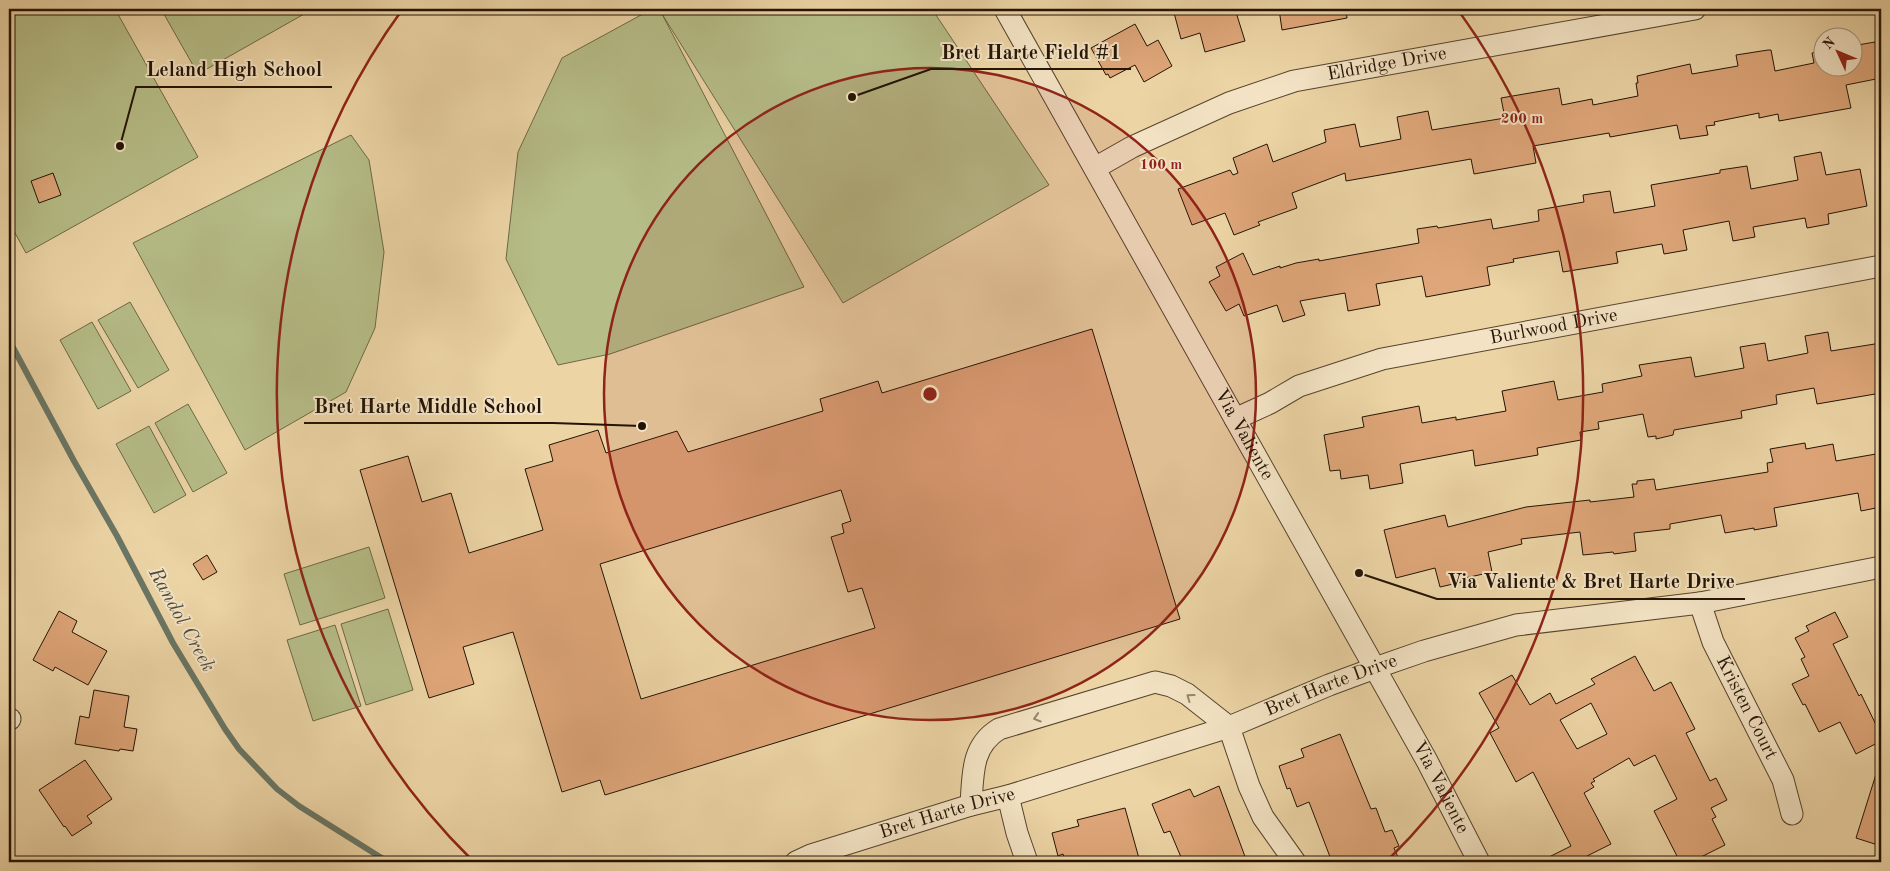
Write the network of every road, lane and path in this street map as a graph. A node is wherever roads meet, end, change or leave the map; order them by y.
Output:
1 (1005, 9) edge
2 (1695, 9) edge
3 (1094, 168) junction
4 (1881, 266) edge
5 (1235, 420) junction
6 (1881, 567) edge
7 (1700, 603) junction
8 (1375, 668) junction
9 (1229, 727) junction
10 (1008, 796) junction
11 (971, 805) junction
12 (1792, 814) dead end
13 (796, 862) edge
14 (1027, 862) edge
15 (1295, 862) edge
16 (1479, 862) edge

1 - 3 street, Via Valiente
2 - 3 street, Eldridge Drive
3 - 5 street, Via Valiente
4 - 5 street, Burlwood Drive
5 - 8 street, Via Valiente
6 - 7 street, Bret Harte Drive
7 - 8 street, Bret Harte Drive
7 - 12 street, Kristen Court
8 - 9 street, Bret Harte Drive
8 - 16 street, Via Valiente
9 - 10 street, Bret Harte Drive
9 -> 11 street
9 - 15 street
10 - 11 street, Bret Harte Drive
10 - 14 street
11 - 13 street, Bret Harte Drive

